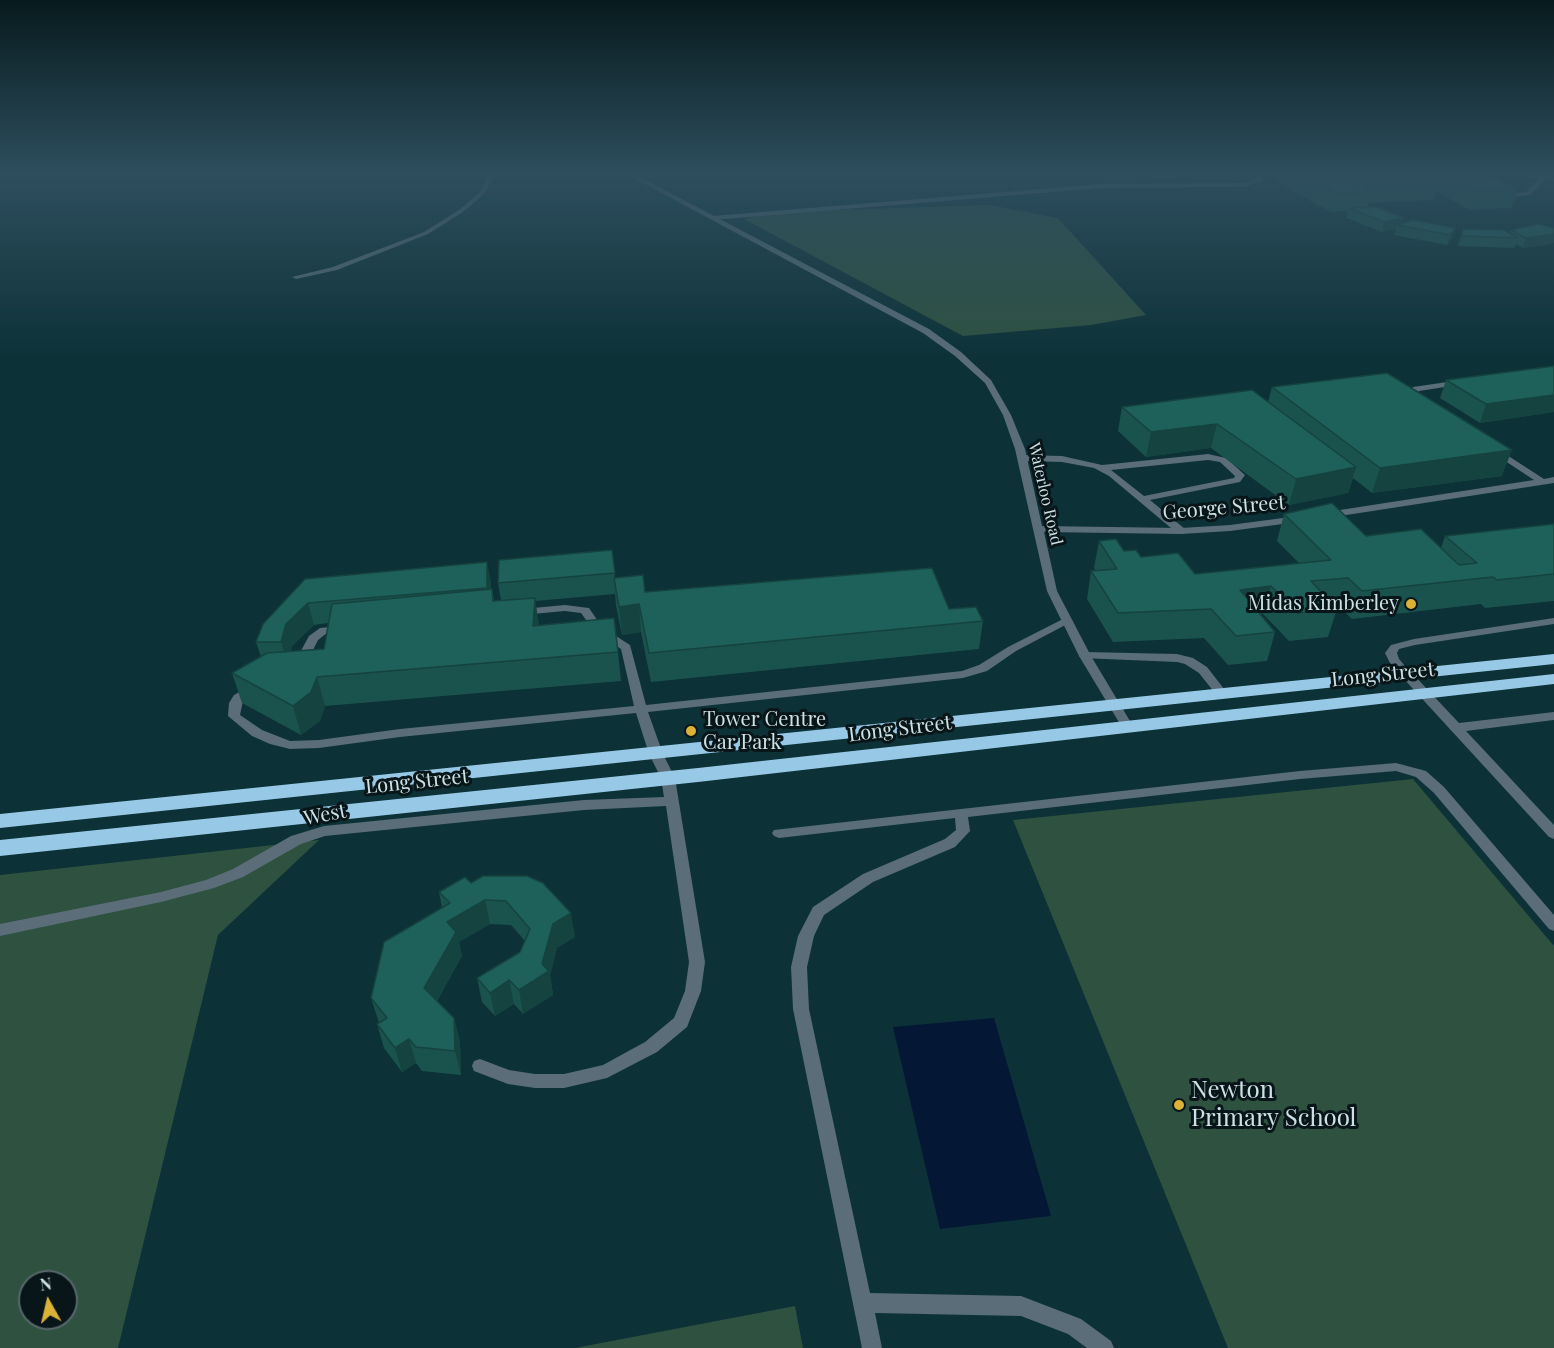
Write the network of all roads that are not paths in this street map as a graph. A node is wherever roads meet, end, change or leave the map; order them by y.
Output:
1 (414, 238) edge
2 (751, 238) edge
3 (296, 277) dead end
4 (1466, 381) edge
5 (1426, 407) edge
6 (1485, 444) edge
7 (1023, 458) junction
8 (1102, 468) junction
9 (1549, 481) edge
10 (1142, 499) junction
11 (1039, 530) junction
12 (1180, 531) junction
13 (1067, 621) junction
14 (1554, 621) edge
15 (1085, 656) junction
16 (1554, 659) edge
17 (1407, 675) junction
18 (1554, 680) edge
19 (1222, 694) junction
20 (1422, 694) junction
21 (1113, 705) junction
22 (641, 709) junction
23 (1554, 716) edge
24 (1127, 726) junction
25 (1454, 728) junction
26 (656, 754) junction
27 (668, 778) junction
28 (671, 801) junction
29 (961, 812) junction
30 (0, 821) edge
31 (779, 832) dead end
32 (1554, 834) edge
33 (0, 848) edge
34 (1554, 925) edge
35 (0, 930) edge
36 (480, 1066) dead end
37 (862, 1303) junction
38 (872, 1348) edge
39 (1104, 1348) edge

1 - 3 street
2 - 7 street, Waterloo Road
4 - 5 street
6 - 9 street
7 - 8 street
7 - 11 street, Waterloo Road
8 - 10 street
8 - 10 street
9 - 12 street, George Street
10 - 12 street
11 - 12 street, George Street
11 - 13 street, Waterloo Road
13 - 15 street, Waterloo Road
13 - 22 street
14 - 17 street
15 - 19 street
15 - 21 street, Waterloo Road
16 - 17 highway, Long Street
17 - 19 highway, Long Street
17 - 20 street
18 - 20 highway, Long Street
19 - 21 highway, Long Street
20 - 24 highway, Long Street
20 - 25 street
21 - 24 street, Waterloo Road
21 - 26 highway, Long Street
22 - 22 street
22 - 26 street
23 - 25 street
24 - 27 highway, Long Street
25 - 32 street
26 - 27 street
26 - 30 highway, Long Street
27 - 28 street
27 - 33 highway, Long Street
28 - 35 street, West
28 - 36 street
29 - 31 street
29 - 34 street
29 - 37 street
37 - 38 street
37 - 39 street

